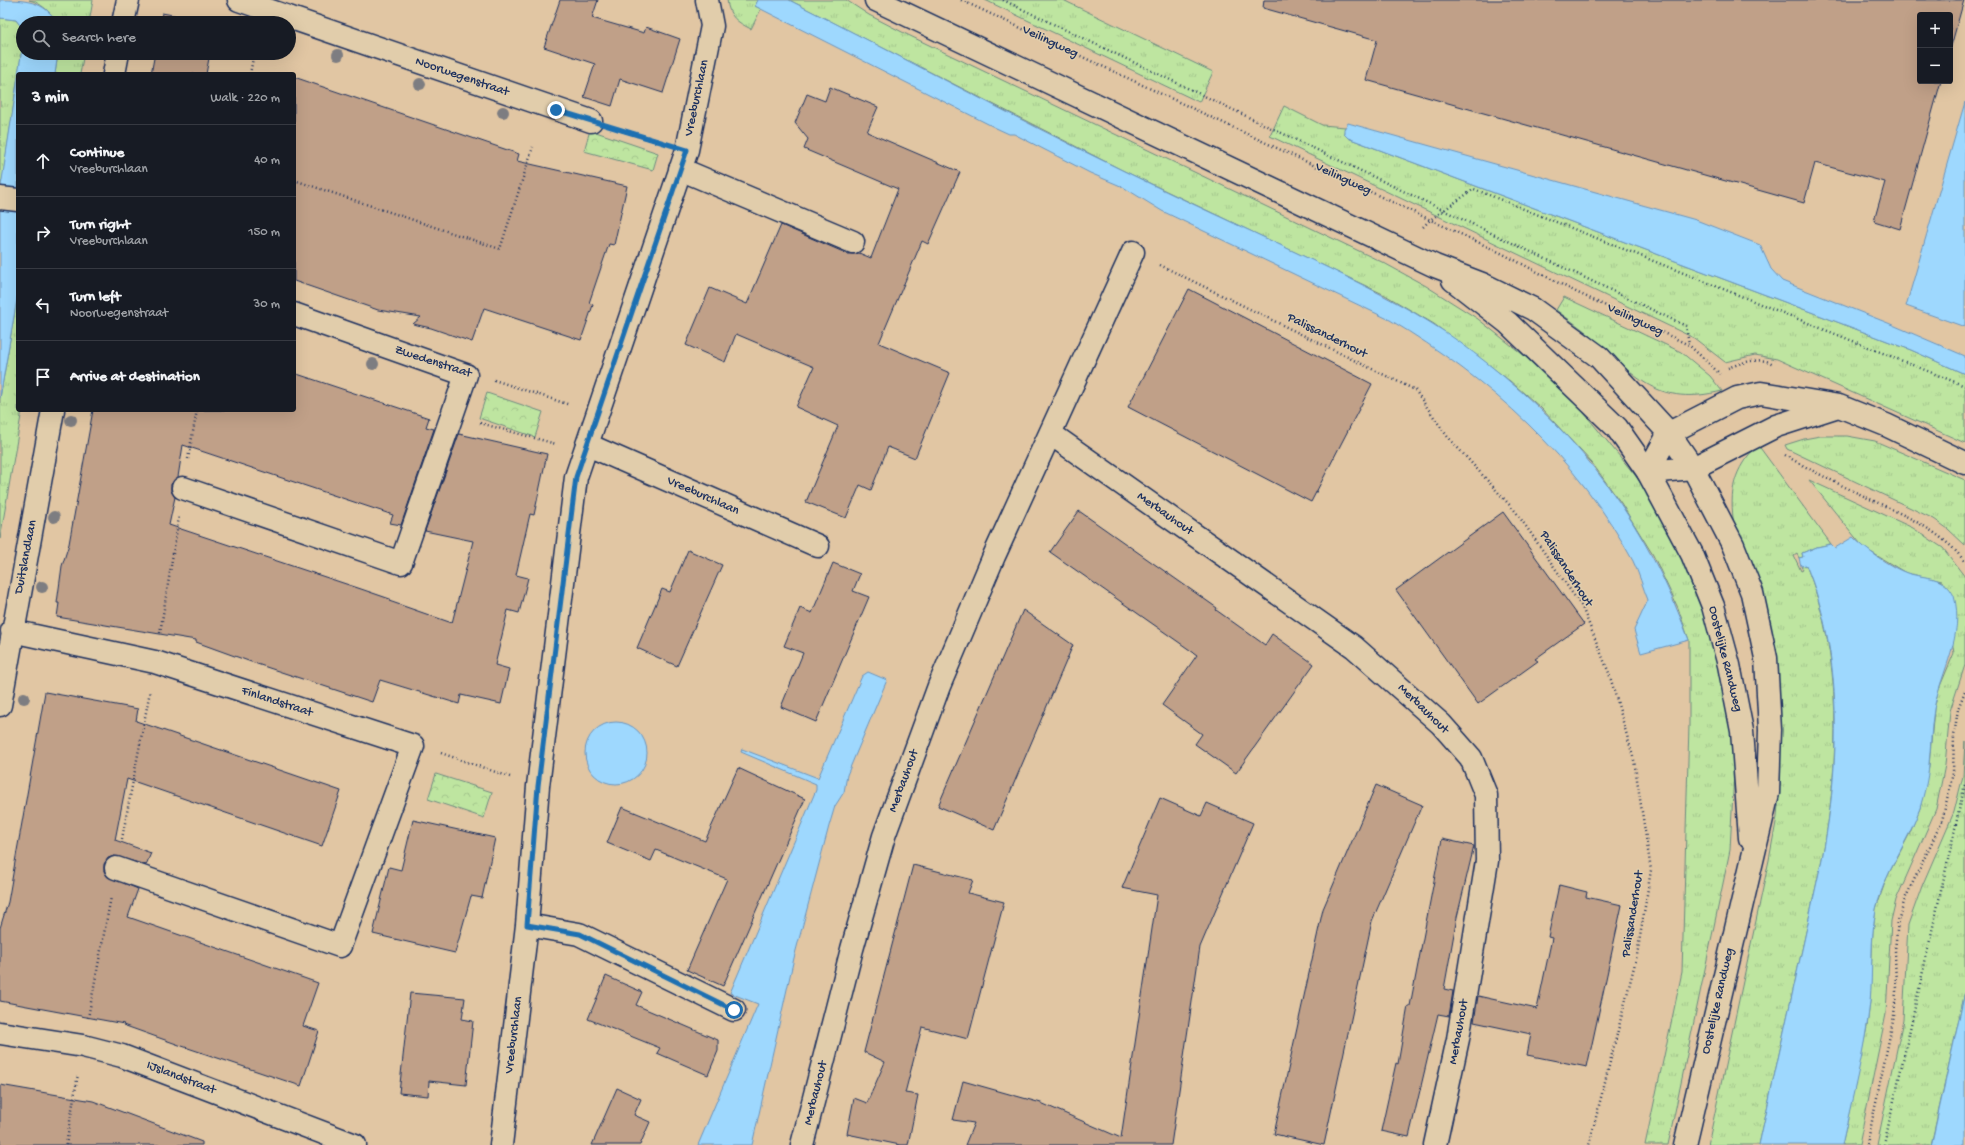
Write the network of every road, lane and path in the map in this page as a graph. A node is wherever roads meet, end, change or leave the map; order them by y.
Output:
1 (128, 0) edge
2 (239, 0) edge
3 (707, 0) edge
4 (876, 0) edge
5 (961, 0) edge
6 (1003, 0) edge
7 (900, 6) edge
8 (125, 16) edge
9 (286, 16) edge
10 (296, 20) edge
11 (117, 60) edge
12 (253, 60) edge
13 (114, 72) edge
14 (250, 72) edge
15 (591, 121) joint
16 (533, 147) dead end
17 (683, 160) junction
18 (296, 181) edge
19 (0, 198) edge
20 (16, 200) edge
21 (1445, 210) junction
22 (1430, 220) junction
23 (853, 242) dead end
24 (1133, 252) joint
25 (1434, 266) junction
26 (296, 315) edge
27 (1689, 345) junction
28 (1718, 372) dead end
29 (466, 375) junction
30 (1965, 386) edge
31 (1838, 406) junction
32 (53, 412) edge
33 (196, 412) edge
34 (597, 414) junction
35 (452, 416) junction
36 (1670, 433) junction
37 (1051, 434) junction
38 (587, 448) junction
39 (1782, 454) dead end
40 (1965, 463) edge
41 (1693, 468) junction
42 (1648, 472) junction
43 (184, 488) junction
44 (818, 546) dead end
45 (1965, 562) edge
46 (12, 630) junction
47 (155, 662) junction
48 (1965, 690) edge
49 (0, 704) edge
50 (413, 746) junction
51 (1965, 784) edge
52 (538, 786) junction
53 (1752, 857) junction
54 (116, 868) junction
55 (527, 925) junction
56 (734, 1010) dead end
57 (0, 1033) edge
58 (83, 1046) junction
59 (66, 1145) edge
60 (355, 1145) edge
61 (501, 1145) edge
62 (802, 1145) edge
63 (1435, 1145) edge
64 (1589, 1145) edge
65 (1686, 1145) edge
66 (1867, 1145) edge
67 (1884, 1145) edge

1 - 8 street
2 - 9 street, Noorwegenstraat
3 - 17 street, Vreeburchlaan
4 - 7 street
5 - 22 path, Veilingweg
6 - 21 path
7 - 25 street
10 - 15 street, Noorwegenstraat
11 - 13 street
12 - 14 path
15 - 17 path
16 - 18 path
17 - 23 street
17 - 34 street, Vreeburchlaan
19 - 20 street
21 - 22 path
21 - 27 path
21 - 30 path
22 - 27 path, Veilingweg
24 - 37 street, Merbauhout
24 - 64 path, Palissanderhout
25 - 36 street
25 - 42 street
26 - 29 street, Zwedenstraat
27 - 28 path, Veilingweg
29 - 34 path, Zwedenstraat
29 - 35 street
31 - 36 street
31 - 40 street
31 - 41 street
32 - 46 street, Duitslandlaan
33 - 43 path
34 - 38 street, Vreeburchlaan
35 - 38 path
35 - 43 street
36 - 41 street
36 - 42 street
37 - 62 street, Merbauhout
37 - 63 street, Merbauhout
38 - 44 street, Vreeburchlaan
38 - 52 street, Vreeburchlaan
39 - 45 path
41 - 42 street
41 - 53 street, Oostelijke Randweg
42 - 53 street, Oostelijke Randweg
43 - 47 path
46 - 47 street, Finlandstraat
46 - 49 street, Duitslandlaan
47 - 50 street, Finlandstraat
47 - 54 path
48 - 66 path
50 - 52 path
50 - 54 street
51 - 67 path
52 - 55 street, Vreeburchlaan
53 - 65 street, Oostelijke Randweg
54 - 58 path
55 - 56 street
55 - 61 street, Vreeburchlaan
57 - 58 street, IJslandstraat
58 - 59 path
58 - 60 street, IJslandstraat

